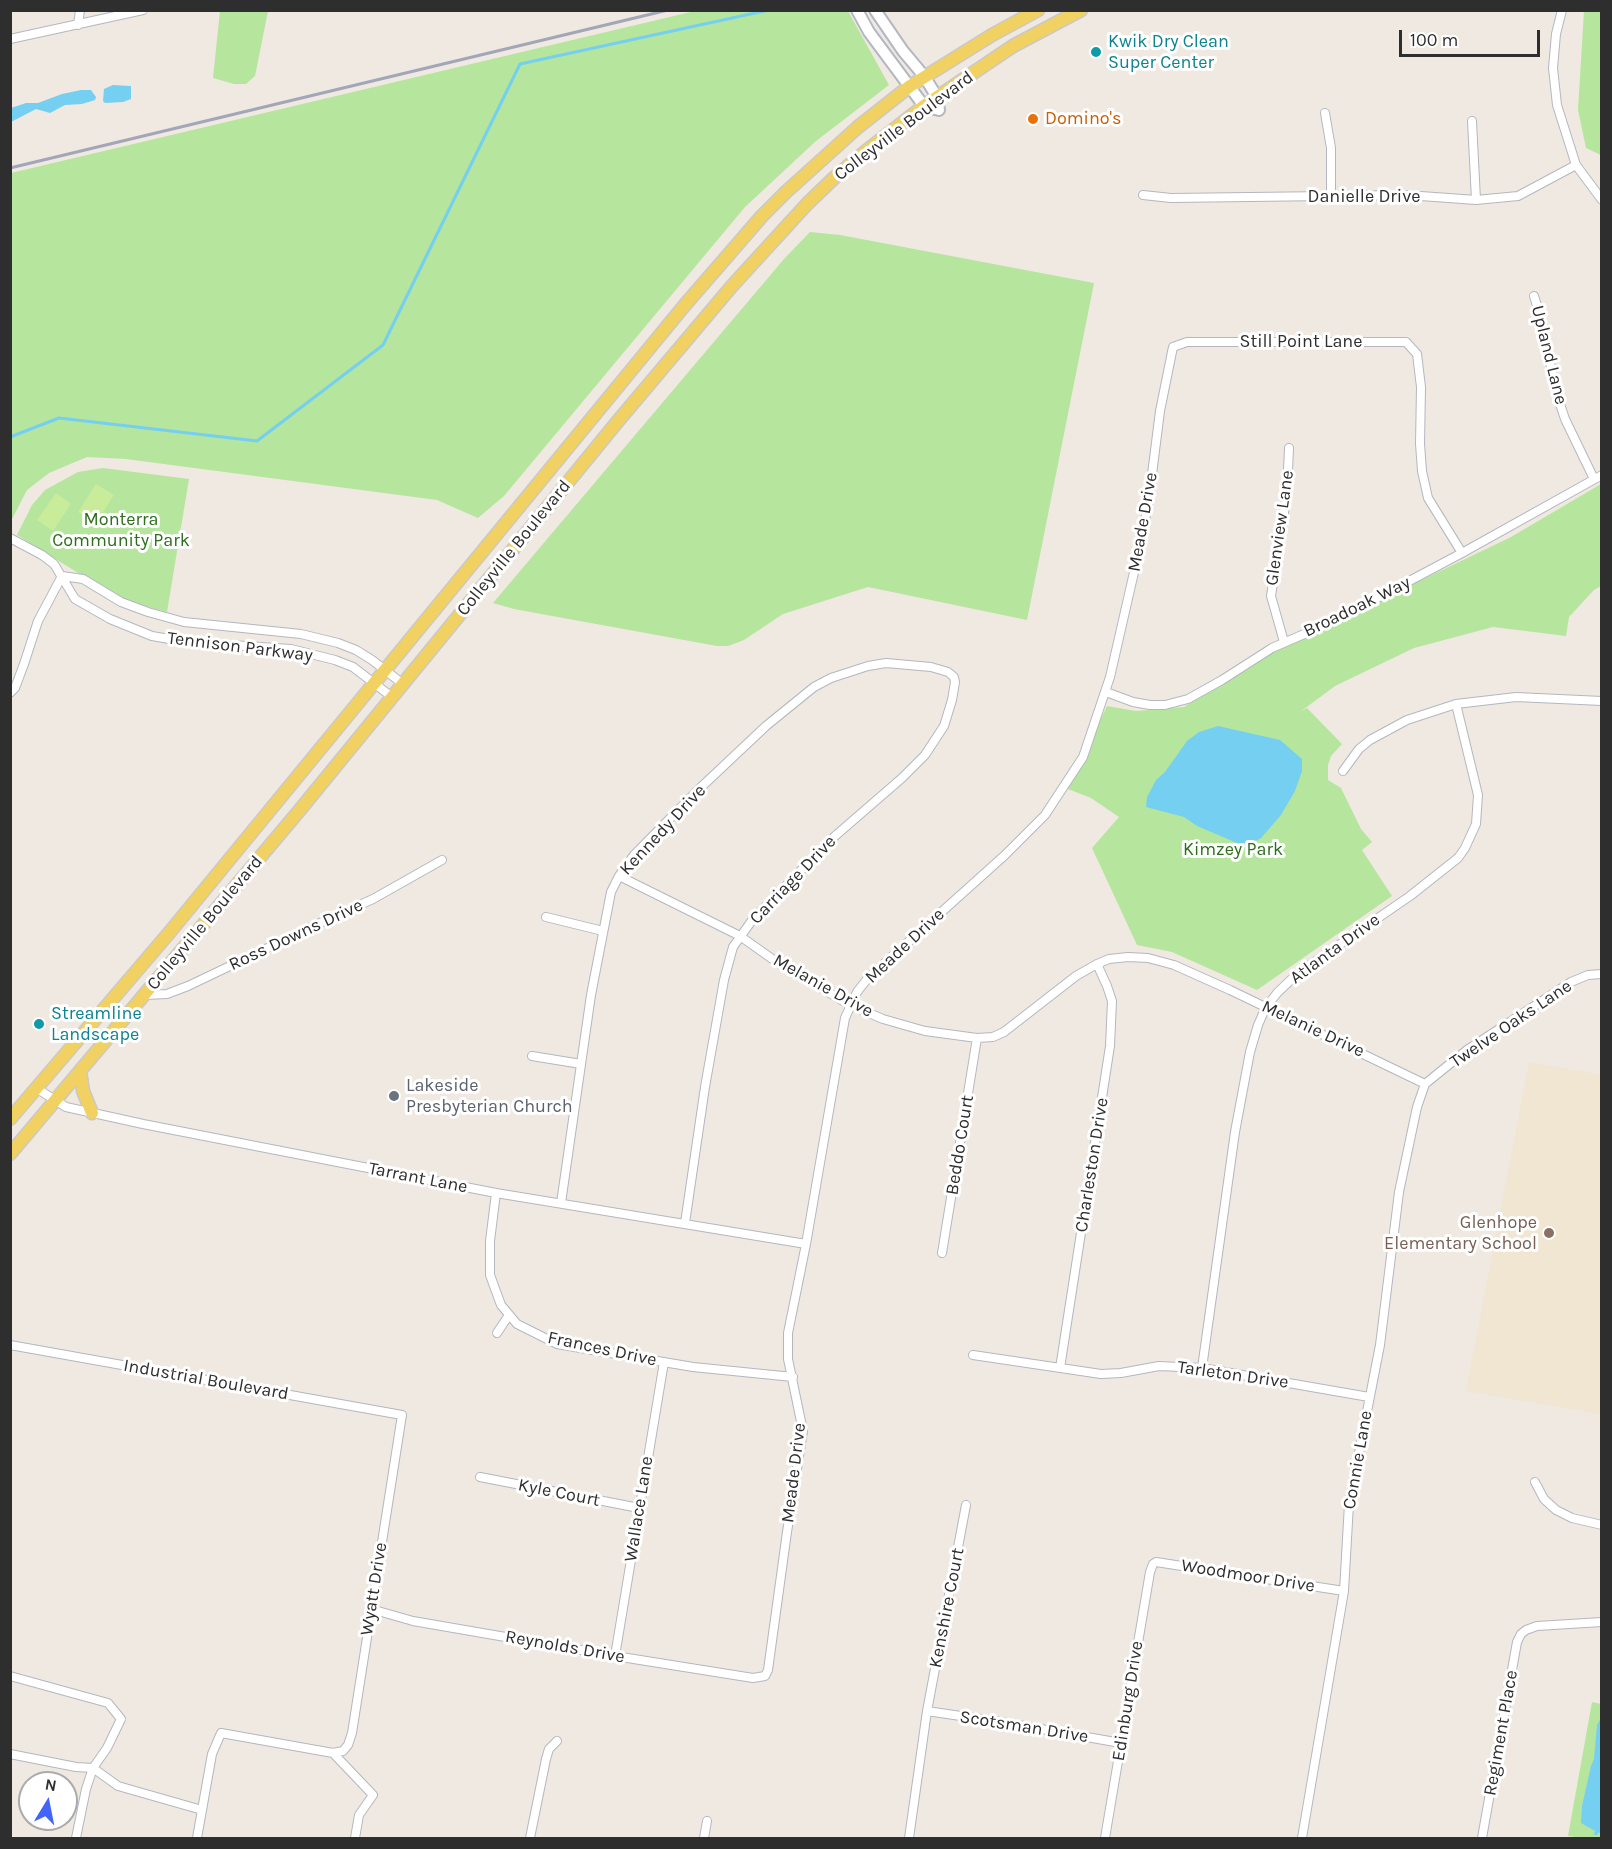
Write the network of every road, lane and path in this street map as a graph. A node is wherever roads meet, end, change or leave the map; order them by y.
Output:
1 (80, 10) edge
2 (143, 10) edge
3 (857, 10) edge
4 (875, 10) edge
5 (1038, 10) edge
6 (1081, 10) edge
7 (1562, 10) edge
8 (78, 25) junction
9 (10, 39) edge
10 (924, 76) junction
11 (910, 86) junction
12 (937, 98) junction
13 (924, 106) junction
14 (1325, 113) dead end
15 (1472, 121) dead end
16 (1576, 165) junction
17 (1143, 195) dead end
18 (1332, 196) junction
19 (1476, 200) junction
20 (1602, 200) edge
21 (1534, 296) dead end
22 (1187, 342) joint
23 (602, 408) junction
24 (618, 421) junction
25 (1289, 448) dead end
26 (1598, 477) edge
27 (10, 538) edge
28 (1462, 553) junction
29 (62, 576) junction
30 (254, 630) junction
31 (1284, 642) junction
32 (253, 646) junction
33 (385, 670) junction
34 (855, 670) joint
35 (374, 684) junction
36 (403, 684) junction
37 (1106, 692) junction
38 (10, 693) edge
39 (392, 697) junction
40 (1602, 701) edge
41 (1456, 704) junction
42 (1343, 771) dead end
43 (442, 860) dead end
44 (619, 876) junction
45 (546, 917) dead end
46 (603, 931) junction
47 (740, 936) junction
48 (1097, 964) junction
49 (1602, 974) edge
50 (145, 995) junction
51 (850, 1005) junction
52 (1266, 1007) junction
53 (978, 1038) junction
54 (532, 1056) dead end
55 (581, 1064) junction
56 (80, 1071) junction
57 (1425, 1084) junction
58 (36, 1088) junction
59 (54, 1101) junction
60 (92, 1113) junction
61 (10, 1119) edge
62 (10, 1154) edge
63 (496, 1193) junction
64 (561, 1203) junction
65 (685, 1223) junction
66 (806, 1244) junction
67 (942, 1253) dead end
68 (509, 1315) junction
69 (497, 1333) dead end
70 (10, 1346) edge
71 (973, 1355) dead end
72 (664, 1362) junction
73 (1060, 1368) junction
74 (1202, 1368) junction
75 (793, 1377) junction
76 (1369, 1397) junction
77 (402, 1415) joint
78 (480, 1478) dead end
79 (1535, 1482) dead end
80 (966, 1505) dead end
81 (639, 1508) junction
82 (1602, 1525) edge
83 (1153, 1564) joint
84 (1344, 1591) junction
85 (371, 1609) junction
86 (1602, 1622) edge
87 (615, 1656) junction
88 (10, 1676) edge
89 (760, 1678) joint
90 (927, 1712) junction
91 (557, 1741) dead end
92 (1121, 1743) junction
93 (333, 1753) junction
94 (10, 1754) edge
95 (93, 1768) junction
96 (202, 1810) junction
97 (707, 1821) dead end
98 (76, 1839) edge
99 (197, 1839) edge
100 (355, 1839) edge
101 (530, 1839) edge
102 (704, 1839) edge
103 (909, 1839) edge
104 (1105, 1839) edge
105 (1302, 1839) edge
106 (1482, 1839) edge

1 - 8 street
2 - 8 street
3 - 11 main road
4 - 10 main road
5 - 10 main road, Colleyville Boulevard
6 - 12 main road, Colleyville Boulevard
7 - 16 street
8 - 9 street
10 - 11 main road, Colleyville Boulevard
10 - 12 main road
11 - 13 main road
11 - 23 main road, Colleyville Boulevard
12 - 13 main road, Colleyville Boulevard
13 - 24 main road, Colleyville Boulevard
14 - 18 street
15 - 19 street
16 - 19 street, Danielle Drive
16 - 20 street
17 - 18 street, Danielle Drive
18 - 19 street, Danielle Drive
21 - 26 street, Upland Lane
22 - 28 street, Still Point Lane
22 - 37 street, Meade Drive
23 - 24 main road
23 - 33 main road, Colleyville Boulevard
24 - 36 main road, Colleyville Boulevard
25 - 31 street, Glenview Lane
26 - 28 street, Broadoak Way
27 - 29 street, Tennison Parkway
28 - 31 street, Broadoak Way
29 - 30 street, Tennison Parkway
29 - 32 street, Tennison Parkway
29 - 38 street
30 - 32 street
30 - 33 street, Tennison Parkway
31 - 37 street, Broadoak Way
32 - 35 street, Tennison Parkway
33 - 35 main road, Colleyville Boulevard
33 - 36 street, Tennison Parkway
34 - 44 street, Kennedy Drive
34 - 47 street, Carriage Drive
35 - 39 street, Tennison Parkway
35 - 58 main road, Colleyville Boulevard
36 - 39 main road, Colleyville Boulevard
37 - 51 street, Meade Drive
39 - 50 main road, Colleyville Boulevard
40 - 41 street
41 - 42 street
41 - 52 street, Atlanta Drive
43 - 50 street, Ross Downs Drive
44 - 46 street, Kennedy Drive
44 - 47 street, Melanie Drive
45 - 46 street
46 - 55 street, Kennedy Drive
47 - 51 street, Melanie Drive
47 - 65 street, Carriage Drive
48 - 52 street, Melanie Drive
48 - 53 street, Melanie Drive
48 - 73 street, Charleston Drive
49 - 57 street, Twelve Oaks Lane
50 - 56 main road, Colleyville Boulevard
51 - 53 street, Melanie Drive
51 - 66 street, Meade Drive
52 - 57 street, Melanie Drive
52 - 74 street, Atlanta Drive
53 - 67 street, Beddo Court
54 - 55 street
55 - 64 street, Kennedy Drive
56 - 59 main road, Colleyville Boulevard
56 - 60 main road
57 - 76 street, Connie Lane
58 - 59 street, Tarrant Lane
58 - 61 main road, Colleyville Boulevard
59 - 60 street, Tarrant Lane
59 - 62 main road, Colleyville Boulevard
60 - 63 street, Tarrant Lane
63 - 64 street, Tarrant Lane
63 - 68 street, Frances Drive
64 - 65 street, Tarrant Lane
65 - 66 street, Tarrant Lane
66 - 75 street, Meade Drive
68 - 69 street
68 - 72 street, Frances Drive
70 - 77 street, Industrial Boulevard
71 - 73 street, Tarleton Drive
72 - 75 street, Frances Drive
72 - 81 street, Wallace Lane
73 - 74 street, Tarleton Drive
74 - 76 street, Tarleton Drive
75 - 89 street, Meade Drive
76 - 84 street, Connie Lane
77 - 85 street, Wyatt Drive
78 - 81 street, Kyle Court
79 - 82 street
80 - 90 street, Kenshire Court
81 - 87 street, Wallace Lane
83 - 84 street, Woodmoor Drive
83 - 92 street, Edinburg Drive
84 - 105 street, Connie Lane
85 - 87 street, Reynolds Drive
85 - 93 street, Wyatt Drive
86 - 106 street, Regiment Place
87 - 89 street, Reynolds Drive
88 - 95 street
90 - 92 street, Scotsman Drive
90 - 103 street, Kenshire Court
91 - 101 street
92 - 104 street, Edinburg Drive
93 - 96 street
93 - 100 street
94 - 95 street
95 - 96 street
95 - 98 street
96 - 99 street
97 - 102 street

